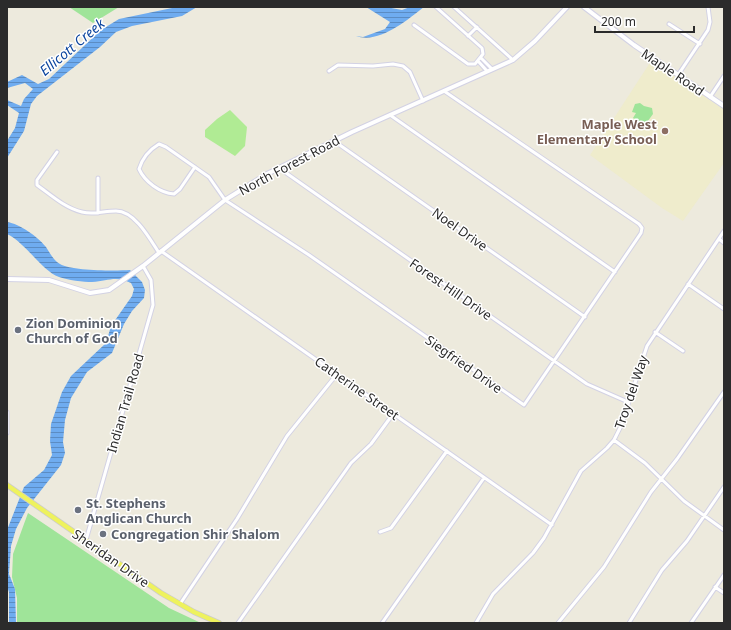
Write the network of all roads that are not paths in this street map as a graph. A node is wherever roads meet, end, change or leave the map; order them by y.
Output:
1 (436, 7) edge
2 (454, 7) edge
3 (567, 7) edge
4 (584, 7) edge
5 (708, 7) edge
6 (669, 24) dead end
7 (414, 25) dead end
8 (477, 27) junction
9 (468, 36) junction
10 (700, 44) junction
11 (481, 58) junction
12 (513, 60) junction
13 (478, 61) junction
14 (492, 69) junction
15 (329, 71) dead end
16 (487, 71) junction
17 (678, 75) junction
18 (724, 76) edge
19 (444, 91) junction
20 (710, 97) junction
21 (423, 100) junction
22 (724, 106) edge
23 (390, 115) junction
24 (334, 141) junction
25 (57, 152) dead end
26 (195, 167) junction
27 (279, 168) junction
28 (98, 178) dead end
29 (225, 200) junction
30 (98, 213) junction
31 (724, 231) edge
32 (719, 239) junction
33 (724, 242) edge
34 (160, 252) junction
35 (143, 266) junction
36 (615, 272) junction
37 (7, 279) edge
38 (688, 284) junction
39 (724, 308) edge
40 (585, 317) junction
41 (655, 332) junction
42 (683, 351) dead end
43 (554, 362) junction
44 (337, 374) junction
45 (724, 392) edge
46 (628, 402) junction
47 (7, 412) edge
48 (393, 414) junction
49 (7, 433) edge
50 (614, 440) junction
51 (447, 451) junction
52 (484, 478) junction
53 (661, 478) junction
54 (7, 485) edge
55 (724, 487) edge
56 (704, 516) junction
57 (552, 525) junction
58 (724, 530) edge
59 (380, 532) dead end
60 (86, 540) junction
61 (724, 575) edge
62 (715, 587) junction
63 (724, 593) edge
64 (180, 604) junction
65 (219, 623) edge
66 (238, 623) edge
67 (382, 623) edge
68 (476, 623) edge
69 (558, 623) edge
70 (629, 623) edge
71 (690, 623) edge

1 - 9 street
2 - 8 street
3 - 12 street, North Forest Road
4 - 17 street, Maple Road
5 - 10 street
6 - 10 street
7 - 13 street
8 - 9 street
8 - 12 street
9 - 11 street
10 - 17 street
11 - 13 street
11 - 14 street
12 - 14 street, North Forest Road
13 - 16 street
14 - 16 street, North Forest Road
15 - 21 street
16 - 19 street, North Forest Road
17 - 20 street, Maple Road
18 - 20 street
19 - 21 street, North Forest Road
19 - 36 street, Siegfried Drive
20 - 22 street, Maple Road
21 - 23 street, North Forest Road
23 - 24 street, North Forest Road
23 - 36 street
24 - 27 street, North Forest Road
24 - 40 street, Noel Drive
25 - 30 street
26 - 26 street
26 - 29 street, Siegfried Drive
27 - 29 street, North Forest Road
27 - 43 street, Forest Hill Drive
28 - 30 street
29 - 34 street, North Forest Road
29 - 43 street, Siegfried Drive
30 - 34 street
31 - 32 street, Troy del Way
32 - 33 street
32 - 38 street, Troy del Way
34 - 35 street, North Forest Road
34 - 44 street, Catherine Street
35 - 37 street, North Forest Road
35 - 60 street, Indian Trail Road
36 - 40 street, Siegfried Drive
38 - 39 street
38 - 41 street, Troy del Way
40 - 43 street, Siegfried Drive
41 - 42 street
41 - 46 street, Troy del Way
43 - 46 street, Forest Hill Drive
44 - 48 street, Catherine Street
44 - 64 street
45 - 53 street
46 - 50 street, Troy del Way
47 - 49 street
48 - 51 street, Catherine Street
48 - 66 street
50 - 53 street
50 - 57 street, Troy del Way
51 - 52 street, Catherine Street
51 - 59 street
52 - 57 street, Catherine Street
52 - 67 street
53 - 56 street
53 - 69 street
54 - 60 main road, Sheridan Drive
55 - 56 street
56 - 58 street
56 - 70 street
57 - 68 street, Troy del Way
60 - 64 main road, Sheridan Drive
61 - 62 street
62 - 63 street
62 - 71 street
64 - 65 main road, Sheridan Drive

